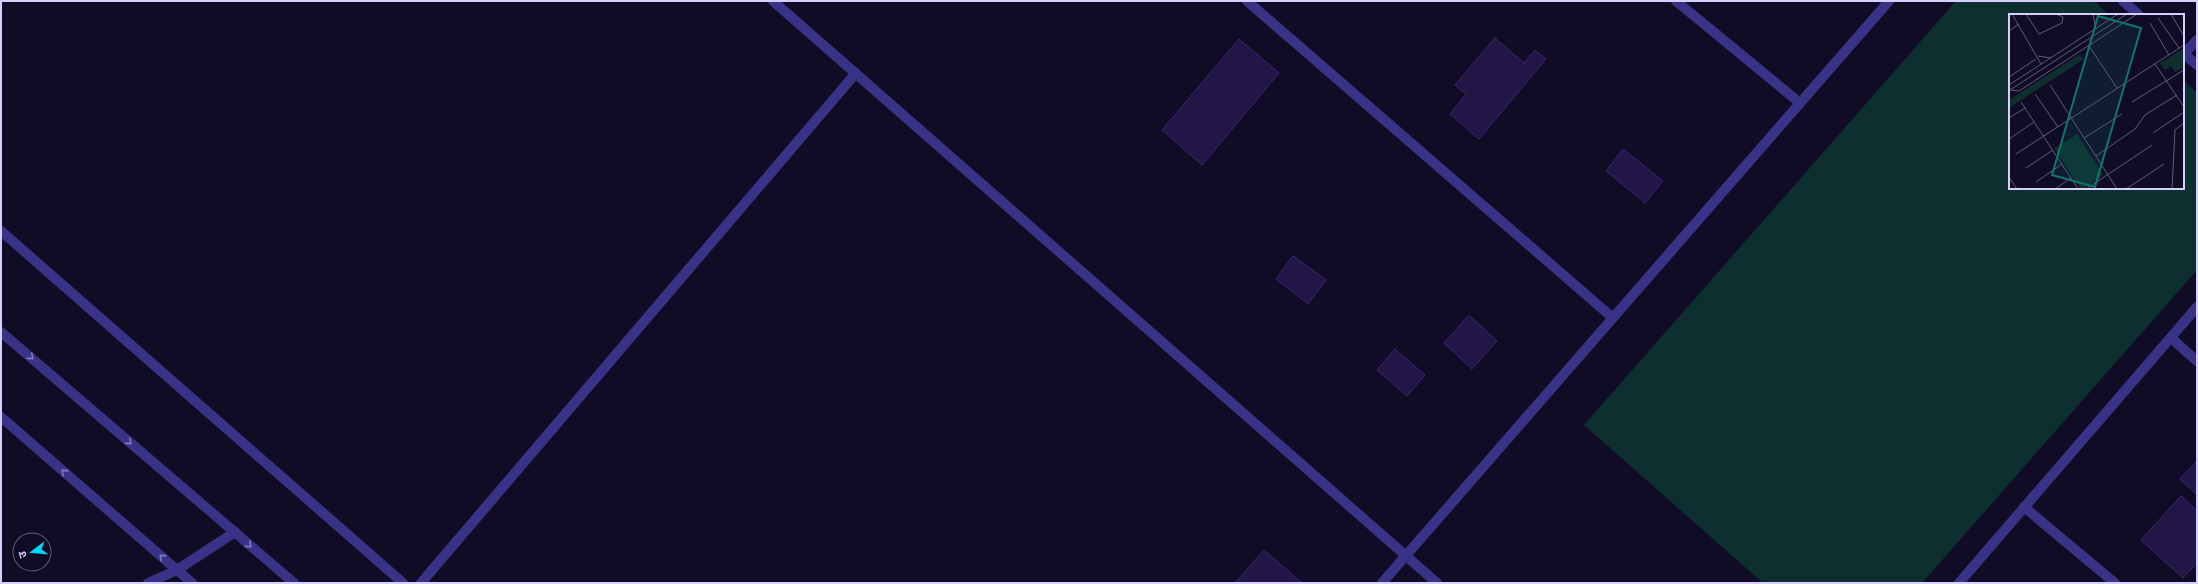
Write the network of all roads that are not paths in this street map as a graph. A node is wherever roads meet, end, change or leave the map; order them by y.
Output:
1 (773, 1) edge
2 (1247, 1) edge
3 (1676, 1) edge
4 (1889, 1) edge
5 (2123, 1) edge
6 (2138, 14) edge
7 (2197, 40) edge
8 (2184, 54) edge
9 (2197, 65) edge
10 (856, 73) junction
11 (1800, 103) junction
12 (1, 231) edge
13 (2197, 307) edge
14 (1613, 318) junction
15 (1, 332) edge
16 (2170, 338) junction
17 (2197, 361) edge
18 (1, 417) edge
19 (2024, 507) junction
20 (235, 532) junction
21 (1406, 556) junction
22 (177, 570) junction
23 (148, 583) edge
24 (192, 583) edge
25 (294, 583) edge
26 (403, 583) edge
27 (421, 583) edge
28 (1382, 583) edge
29 (1438, 583) edge
30 (1959, 583) edge
31 (2115, 583) edge

1 - 10 street
2 - 14 street
3 - 11 street
4 - 11 street
5 - 6 street
7 - 8 street
8 - 9 street
10 - 21 street
10 - 27 street
11 - 14 street
12 - 26 street
13 - 16 street
14 - 21 street
15 -> 20 street
16 - 17 street
16 - 19 street
22 -> 18 street
19 - 30 street
19 - 31 street
20 - 22 street
20 -> 25 street
21 - 28 street
21 - 29 street
22 - 23 street
22 - 24 street

